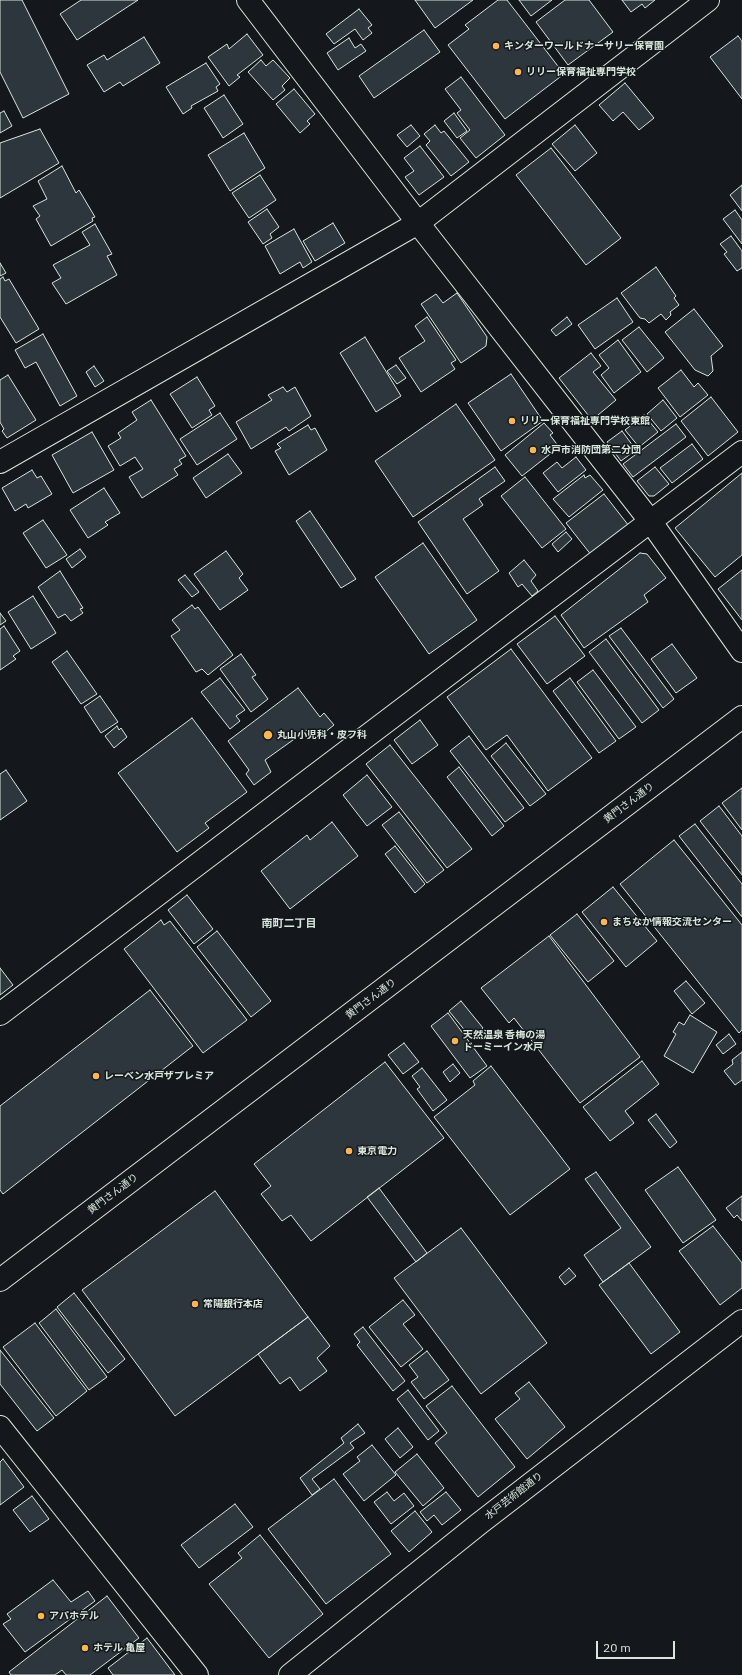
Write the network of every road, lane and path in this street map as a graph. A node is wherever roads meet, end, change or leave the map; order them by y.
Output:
1 (248, 0) edge
2 (708, 0) edge
3 (418, 223) junction
4 (742, 452) edge
5 (0, 462) edge
6 (651, 522) junction
7 (742, 651) edge
8 (742, 717) edge
9 (0, 1014) edge
10 (0, 1280) edge
11 (742, 1321) edge
12 (0, 1428) edge
13 (196, 1675) edge
14 (290, 1675) edge

1 - 3 main road
2 - 3 main road
3 - 5 main road
3 - 6 main road
4 - 6 main road
6 - 7 main road
6 - 9 main road
8 - 10 main road, 黄門さん通り
11 - 14 main road, 水戸芸術館通り
12 - 13 main road

